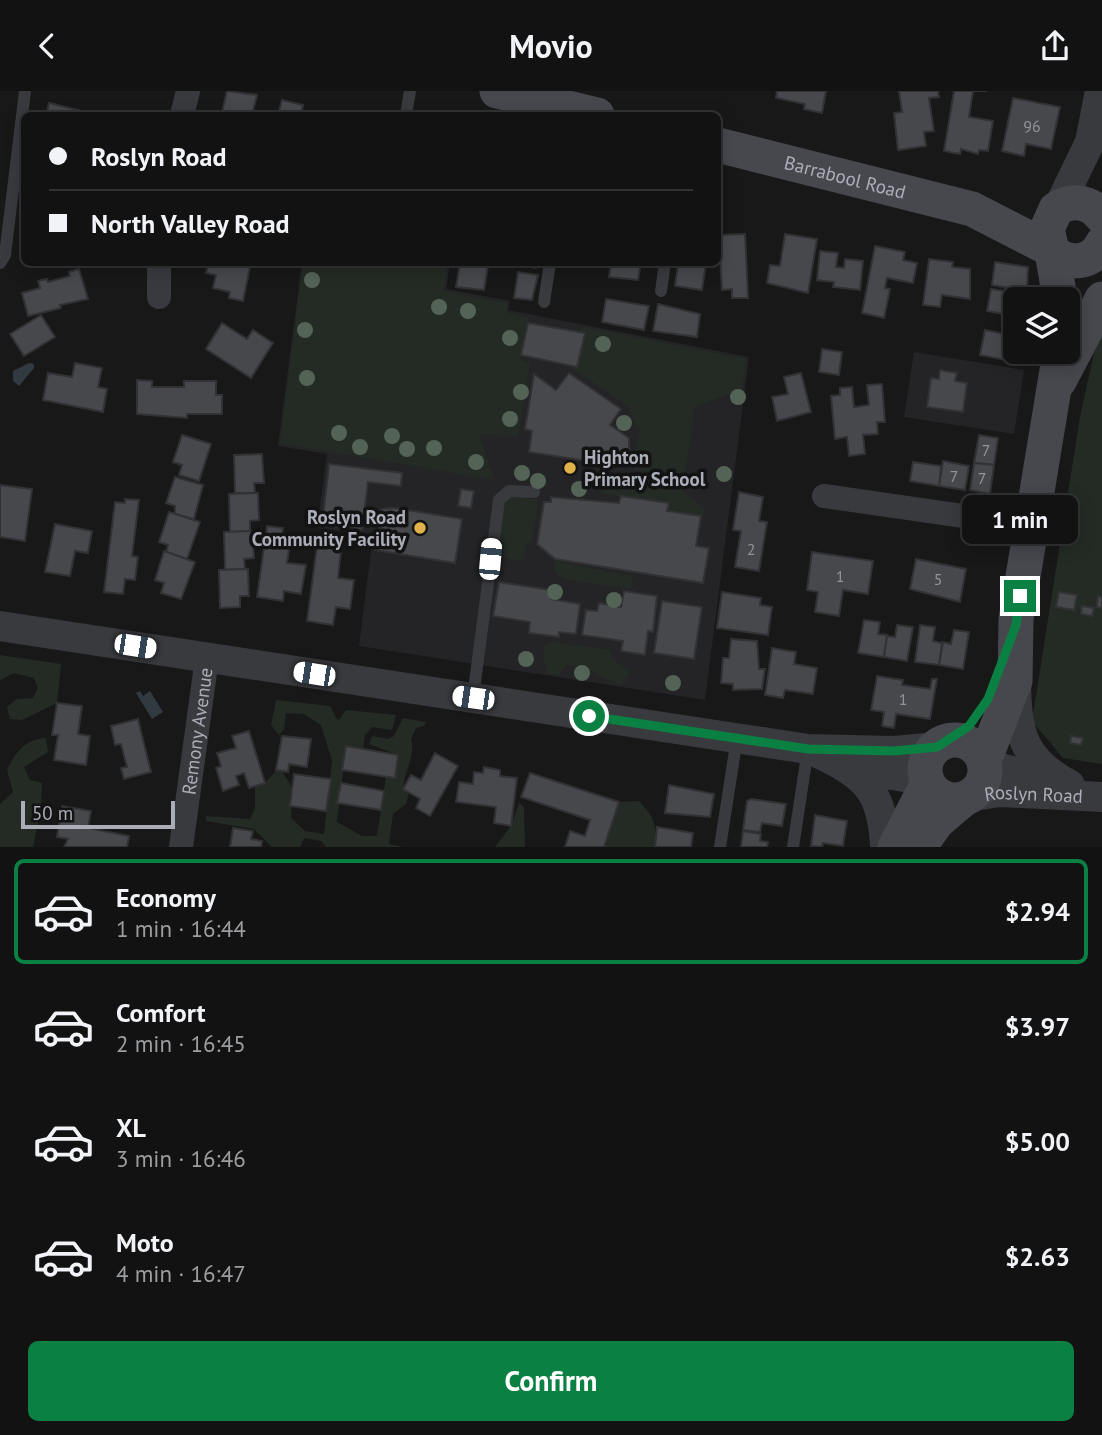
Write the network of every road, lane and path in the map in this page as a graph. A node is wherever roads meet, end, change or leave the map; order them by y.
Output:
1 (25, 91) edge
2 (188, 91) edge
3 (410, 91) edge
4 (497, 91) edge
5 (1100, 91) edge
6 (22, 112) edge
7 (183, 112) edge
8 (406, 112) edge
9 (574, 112) edge
10 (21, 124) edge
11 (1090, 142) junction
12 (721, 146) edge
13 (1057, 208) junction
14 (972, 209) junction
15 (1100, 234) edge
16 (1051, 250) junction
17 (0, 263) edge
18 (159, 266) edge
19 (550, 266) edge
20 (665, 266) edge
21 (1058, 287) edge
22 (1080, 290) edge
23 (661, 291) dead end
24 (159, 297) dead end
25 (1102, 299) edge
26 (544, 302) dead end
27 (1058, 364) edge
28 (1053, 393) junction
29 (534, 492) dead end
30 (824, 496) dead end
31 (1032, 526) junction
32 (1016, 625) junction
33 (0, 626) edge
34 (207, 657) junction
35 (1016, 674) junction
36 (473, 698) junction
37 (737, 738) junction
38 (939, 746) junction
39 (808, 749) junction
40 (984, 763) junction
41 (928, 782) junction
42 (1070, 785) junction
43 (1102, 795) edge
44 (966, 798) junction
45 (181, 847) edge
46 (720, 847) edge
47 (793, 847) edge
48 (885, 847) edge
49 (895, 847) edge
50 (919, 847) edge

1 - 6 lane
2 - 7 street
3 - 8 lane
4 - 9 main road
5 - 11 street
10 - 17 lane
11 - 13 street
11 - 15 street
12 - 14 main road, Barrabool Road
13 - 14 main road, Barrabool Road
13 - 15 main road
13 - 16 main road
14 - 16 main road, Barrabool Road
15 - 16 main road
15 - 22 main road
16 - 21 main road
18 - 24 street
19 - 26 lane
20 - 23 lane
25 - 28 main road
27 - 28 main road
28 - 31 main road
29 - 36 lane
30 - 31 street
31 - 32 main road
32 - 35 main road
32 - 38 main road
33 - 34 street
34 - 36 street
34 - 45 street, Remony Avenue
35 - 40 main road
35 - 42 street
36 - 37 street
37 - 39 street
37 - 46 lane
38 - 39 street
38 - 40 main road
38 - 41 main road
39 - 41 street
39 - 47 lane
39 - 48 street
40 - 42 street, Roslyn Road
40 - 44 main road
41 - 44 main road
41 - 49 main road
42 - 43 street, Roslyn Road
43 - 44 street, Roslyn Road
44 - 50 main road

